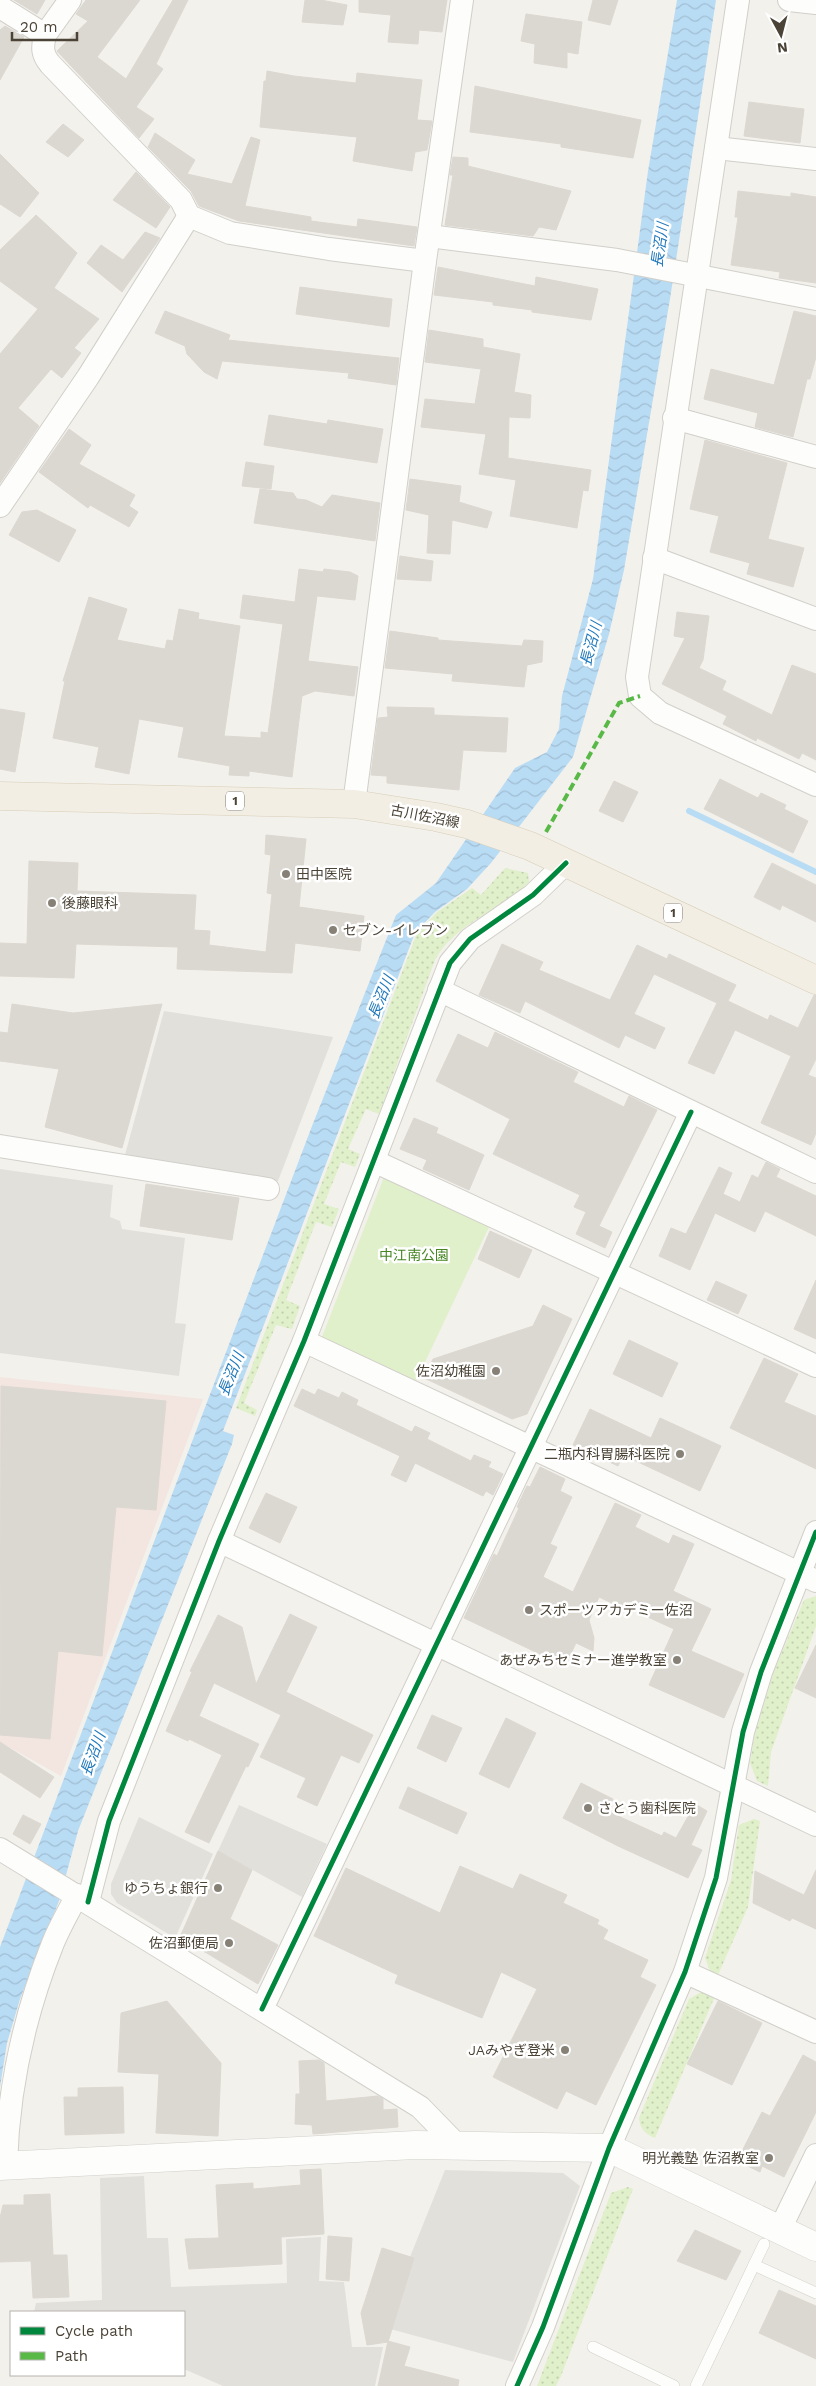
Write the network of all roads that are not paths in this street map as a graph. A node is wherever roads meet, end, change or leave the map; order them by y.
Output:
1 (70, 0) edge
2 (462, 0) edge
3 (738, 0) edge
4 (789, 0) edge
5 (816, 3) edge
6 (0, 7) edge
7 (45, 35) junction
8 (716, 148) junction
9 (816, 159) edge
10 (189, 216) junction
11 (429, 236) junction
12 (425, 261) junction
13 (686, 275) junction
14 (816, 299) edge
15 (674, 418) junction
16 (816, 457) edge
17 (0, 506) edge
18 (654, 558) junction
19 (816, 619) edge
20 (816, 785) edge
21 (0, 796) edge
22 (354, 804) junction
23 (566, 863) junction
24 (816, 980) edge
25 (439, 990) junction
26 (691, 1112) junction
27 (0, 1146) edge
28 (376, 1162) junction
29 (816, 1172) edge
30 (268, 1189) dead end
31 (614, 1273) junction
32 (304, 1341) junction
33 (816, 1366) edge
34 (531, 1446) junction
35 (816, 1532) edge
36 (219, 1540) junction
37 (807, 1577) edge
38 (436, 1645) junction
39 (733, 1787) junction
40 (816, 1825) edge
41 (0, 1849) edge
42 (79, 1896) junction
43 (685, 1972) junction
44 (262, 2009) junction
45 (816, 2032) edge
46 (457, 2145) junction
47 (609, 2148) junction
48 (816, 2155) edge
49 (3, 2165) edge
50 (772, 2237) junction
51 (816, 2247) edge
52 (754, 2265) junction
53 (816, 2294) edge
54 (593, 2347) dead end
55 (517, 2386) edge
56 (674, 2386) edge
57 (696, 2386) edge

1 - 7 street
2 - 11 street
3 - 8 street
4 - 5 street
6 - 7 street
7 - 10 street
8 - 9 street
8 - 13 street
10 - 12 street
10 - 17 street
11 - 12 street
11 - 13 street
12 - 22 street
13 - 14 street
13 - 15 street
15 - 16 street
15 - 18 street
18 - 19 street
18 - 20 street
21 - 22 main road, 古川佐沼線 / 1
22 - 23 main road, 古川佐沼線 / 1
23 - 24 main road, 古川佐沼線 / 1
23 - 25 street
25 - 26 street
25 - 28 street
26 - 29 street
26 - 31 street
27 - 30 street
28 - 31 street
28 - 32 street
31 - 33 street
31 - 34 street
32 - 34 street
32 - 36 street
34 - 37 street
34 - 38 street
35 - 37 street
36 - 38 street
36 - 42 street
37 - 39 street
38 - 39 street
38 - 44 street
39 - 40 street
39 - 43 street
41 - 42 street
42 - 44 street
42 - 49 street
43 - 45 street
43 - 47 street
44 - 46 street
46 - 47 street
46 - 49 street
47 - 50 street
47 - 55 street
48 - 50 street
50 - 51 street
50 - 52 lane
52 - 53 lane
52 - 57 lane
54 - 56 lane

